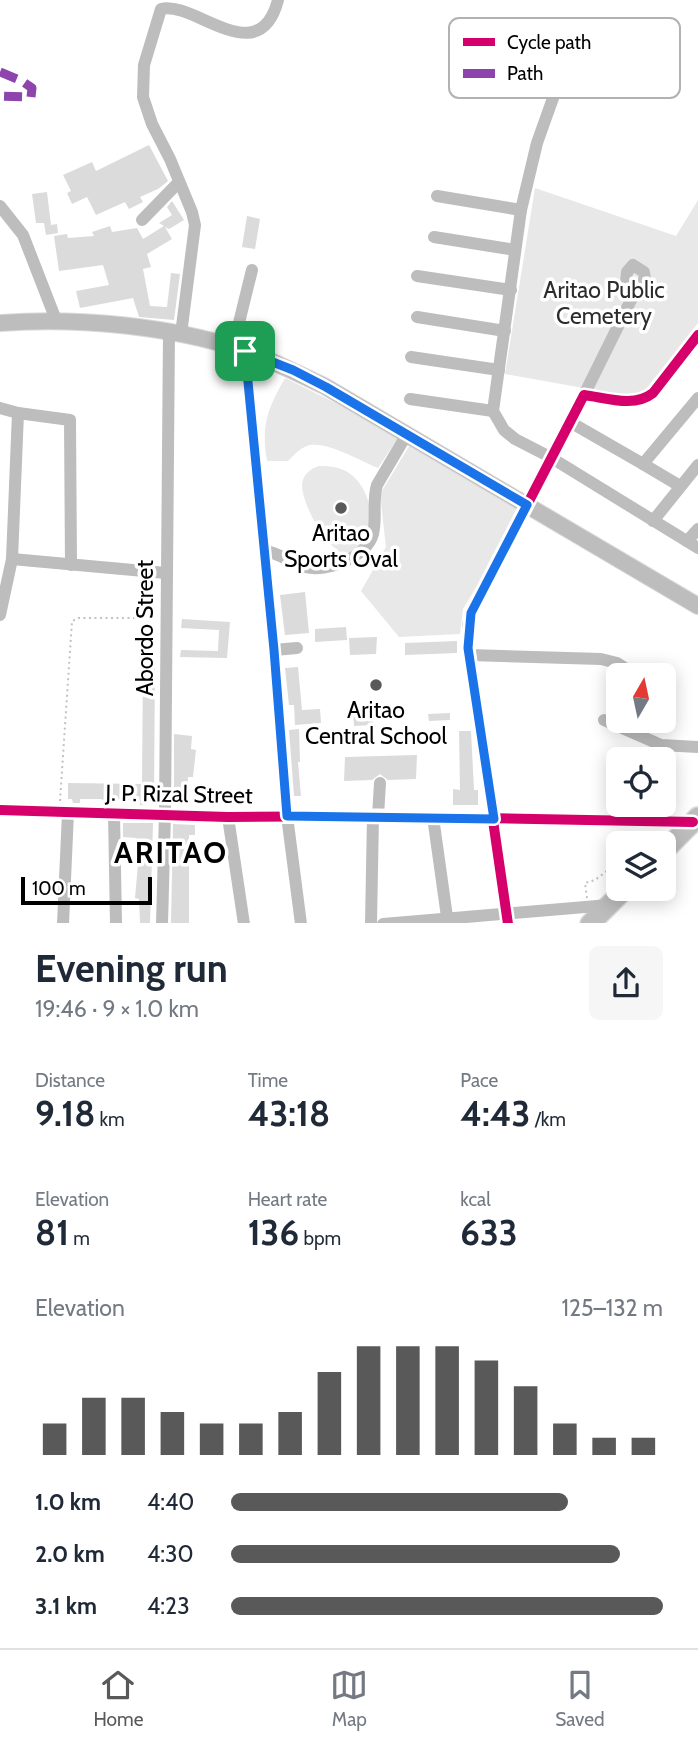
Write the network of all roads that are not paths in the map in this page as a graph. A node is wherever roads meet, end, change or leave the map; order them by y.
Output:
1 (278, 0) edge
2 (553, 98) edge
3 (180, 182) junction
4 (437, 196) dead end
5 (0, 206) edge
6 (522, 210) junction
7 (142, 220) dead end
8 (434, 237) dead end
9 (515, 250) junction
10 (252, 270) dead end
11 (417, 276) dead end
12 (510, 290) junction
13 (635, 292) dead end
14 (417, 317) dead end
15 (56, 320) junction
16 (0, 323) edge
17 (505, 331) junction
18 (175, 334) junction
19 (698, 335) edge
20 (239, 349) junction
21 (411, 357) dead end
22 (499, 370) junction
23 (584, 395) junction
24 (698, 398) edge
25 (411, 399) dead end
26 (0, 408) edge
27 (493, 411) junction
28 (18, 413) junction
29 (570, 422) junction
30 (407, 434) junction
31 (550, 457) junction
32 (643, 464) junction
33 (698, 465) edge
34 (680, 486) junction
35 (527, 505) junction
36 (653, 521) junction
37 (698, 529) edge
38 (693, 545) edge
39 (265, 551) junction
40 (12, 559) junction
41 (71, 565) junction
42 (166, 573) junction
43 (698, 606) edge
44 (0, 615) edge
45 (297, 648) dead end
46 (274, 650) junction
47 (469, 655) junction
48 (617, 663) edge
49 (604, 720) dead end
50 (698, 747) edge
51 (380, 783) dead end
52 (0, 810) edge
53 (64, 812) junction
54 (114, 813) junction
55 (165, 813) junction
56 (287, 816) junction
57 (375, 816) junction
58 (228, 817) junction
59 (433, 817) junction
60 (494, 819) junction
61 (696, 820) edge
62 (676, 839) edge
63 (613, 901) edge
64 (589, 915) edge
65 (508, 919) edge
66 (448, 921) edge
67 (63, 923) edge
68 (116, 923) edge
69 (162, 923) edge
70 (244, 923) edge
71 (301, 923) edge
72 (371, 923) edge
73 (383, 923) edge

1 - 3 street, Abordo Street
2 - 6 street
3 - 7 street
3 - 18 street, Abordo Street
4 - 6 street
5 - 15 street
6 - 9 street
8 - 9 street
9 - 12 street
10 - 20 street
11 - 12 street
12 - 17 street
13 - 23 street
14 - 17 street
15 - 16 main road
15 - 18 main road
17 - 22 street
18 - 20 main road
18 - 42 street, Abordo Street
19 - 23 street
20 - 30 main road
20 - 39 street
21 - 22 street
22 - 27 street
23 - 29 street
24 - 32 street
25 - 27 street
26 - 28 street
27 - 31 street
28 - 40 street
28 - 41 street
29 - 31 street
29 - 32 street
30 - 35 main road
30 - 39 street
31 - 35 street
31 - 36 street
32 - 34 street
33 - 34 street
34 - 36 street
35 - 43 main road
35 - 47 street
36 - 38 street
37 - 38 street
39 - 46 street
40 - 41 street
40 - 44 street
41 - 42 street
42 - 55 street, Abordo Street
45 - 46 street
46 - 56 street
47 - 48 street
47 - 60 street
49 - 50 street
51 - 57 street
52 - 53 street, J. P. Rizal Street
53 - 54 street, J. P. Rizal Street
53 - 67 street
54 - 55 street, J. P. Rizal Street
54 - 68 street
55 - 58 street, J. P. Rizal Street
55 - 69 street, Abordo Street
56 - 57 street, J. P. Rizal Street
56 - 58 street, J. P. Rizal Street
56 - 71 street
57 - 59 street, J. P. Rizal Street
57 - 72 street
58 - 70 street
59 - 60 street, J. P. Rizal Street
59 - 66 street
60 - 61 street, J. P. Rizal Street
60 - 65 street
61 - 62 highway
63 - 64 highway
64 - 65 street
65 - 66 street
66 - 73 street

